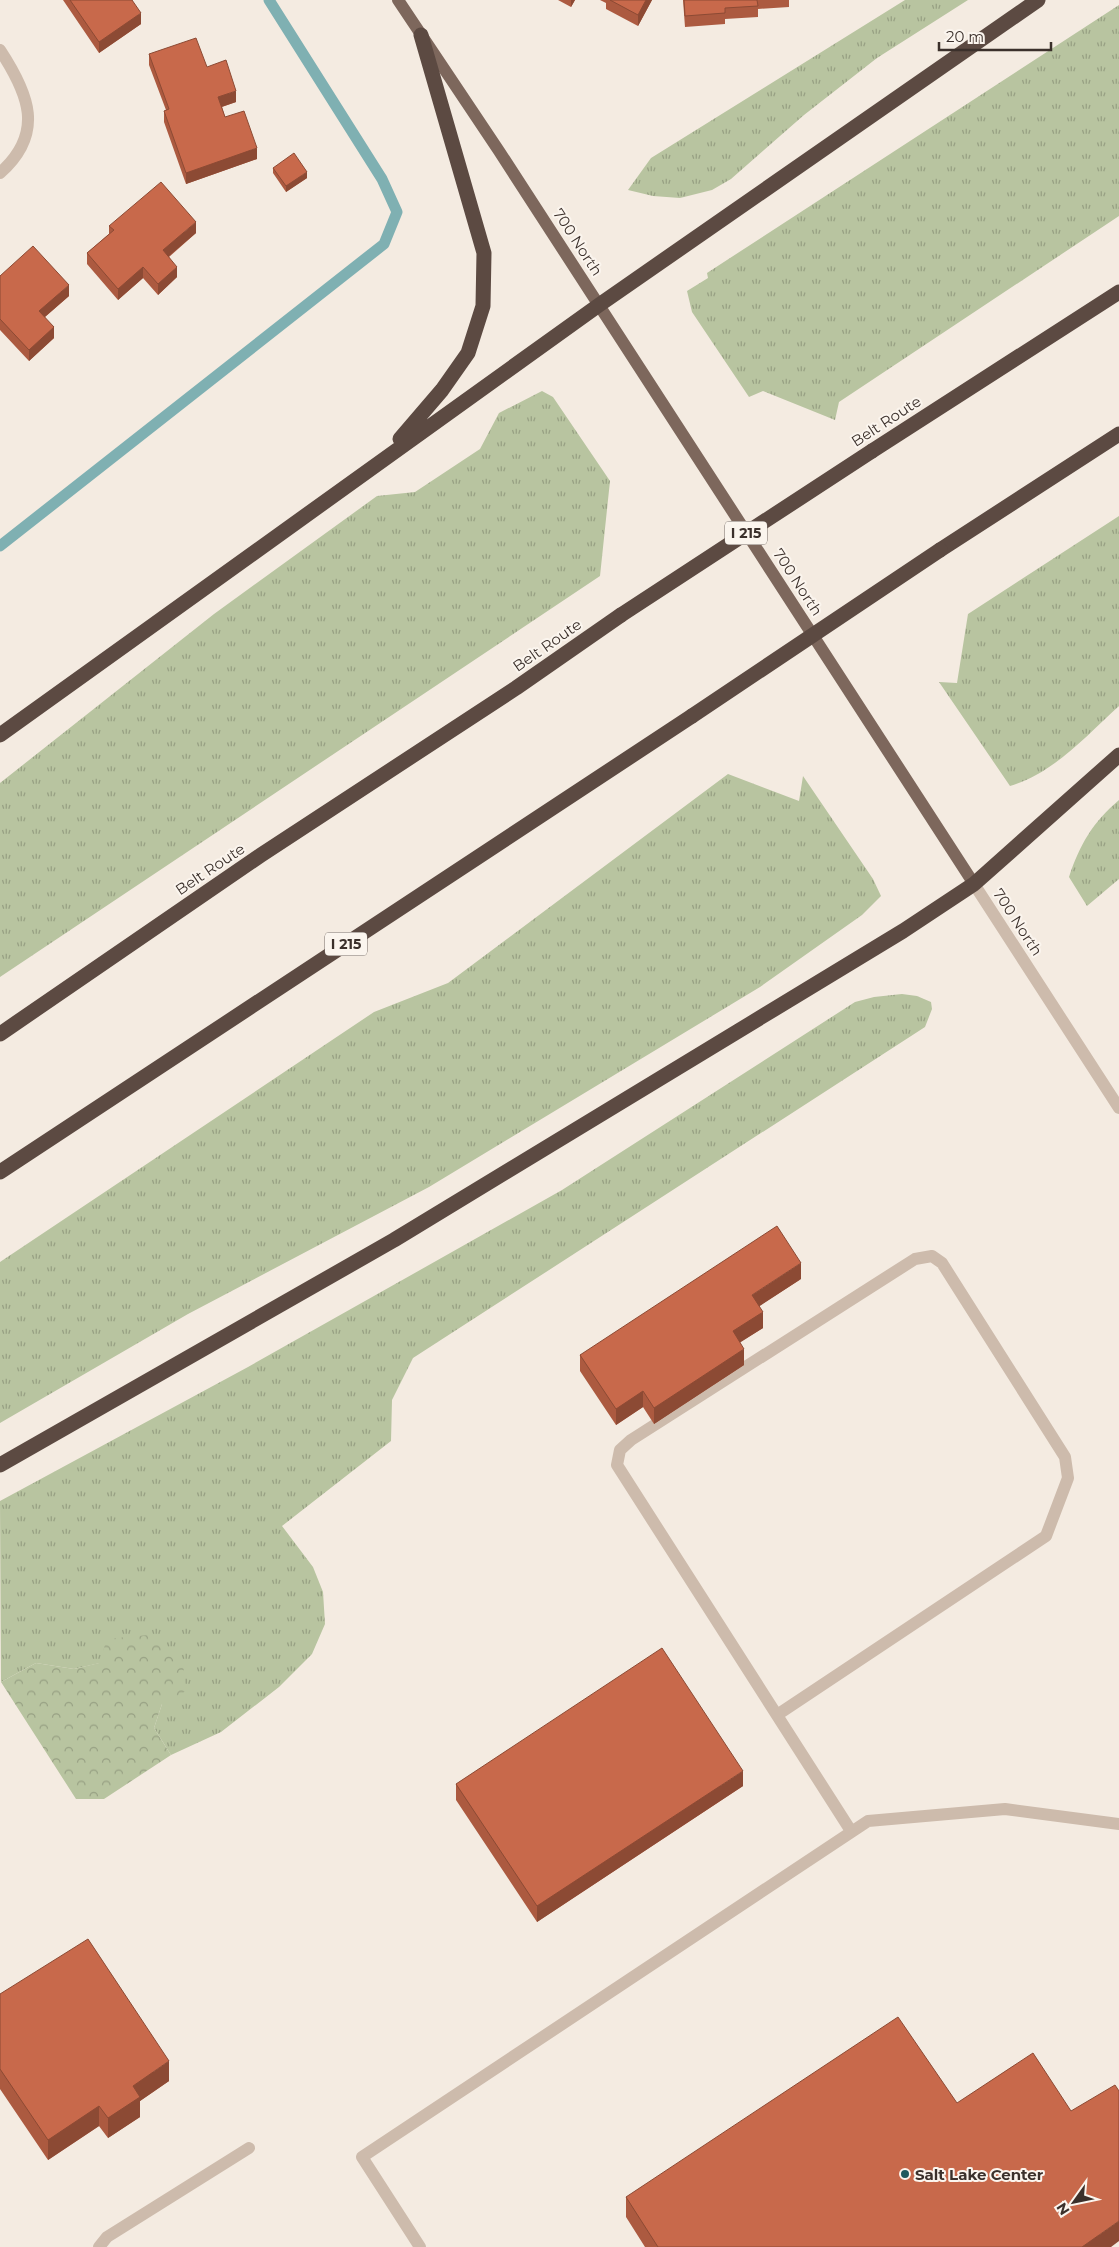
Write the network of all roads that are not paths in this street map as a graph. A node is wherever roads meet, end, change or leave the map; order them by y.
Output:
1 (398, 0) edge
2 (1038, 0) edge
3 (420, 35) junction
4 (0, 50) edge
5 (0, 174) edge
6 (1119, 292) edge
7 (599, 304) junction
8 (1119, 434) edge
9 (384, 457) junction
10 (0, 735) edge
11 (1119, 755) edge
12 (974, 884) junction
13 (0, 1034) edge
14 (1119, 1108) edge
15 (0, 1172) edge
16 (0, 1465) edge
17 (777, 1715) junction
18 (1119, 1824) edge
19 (851, 1831) junction
20 (249, 2148) dead end
21 (99, 2247) edge
22 (420, 2247) edge

1 - 3 main road, 700 North
2 - 7 highway
3 - 7 main road, 700 North
3 - 9 highway
4 - 5 street
6 - 13 highway, Belt Route / I 215, bridge
7 - 9 highway
7 - 12 main road, 700 North
8 - 15 highway, I 215, bridge
9 - 10 highway
11 - 12 highway
12 - 14 street, 700 North
12 - 16 highway
17 - 17 street
17 - 19 street
18 - 19 street
19 - 22 street
20 - 21 street

